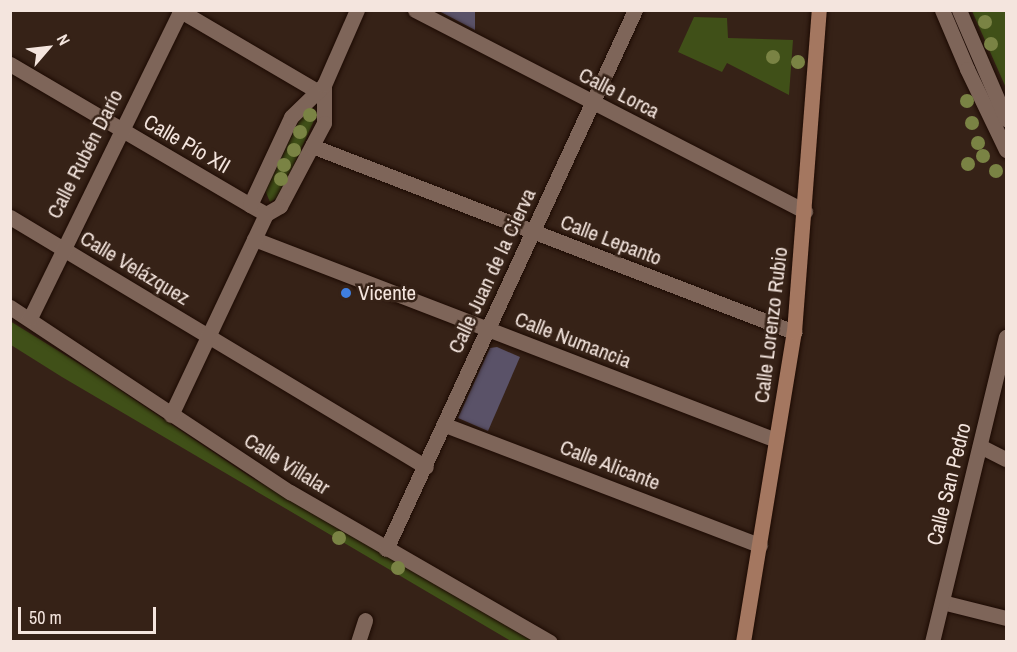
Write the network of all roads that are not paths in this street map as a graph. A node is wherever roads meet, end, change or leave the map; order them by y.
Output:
1 (357, 10) edge
2 (415, 10) edge
3 (635, 10) edge
4 (819, 10) edge
5 (942, 10) edge
6 (959, 10) edge
7 (180, 11) edge
8 (10, 64) edge
9 (321, 88) junction
10 (592, 104) junction
11 (1006, 119) edge
12 (121, 130) junction
13 (312, 146) junction
14 (1006, 150) edge
15 (250, 205) junction
16 (805, 211) junction
17 (266, 214) junction
18 (10, 217) edge
19 (533, 232) junction
20 (254, 239) junction
21 (62, 248) junction
22 (10, 307) edge
23 (30, 318) junction
24 (488, 330) junction
25 (794, 332) junction
26 (207, 336) junction
27 (1006, 337) edge
28 (171, 415) junction
29 (445, 425) junction
30 (776, 440) junction
31 (980, 446) junction
32 (1006, 459) edge
33 (426, 467) junction
34 (760, 545) junction
35 (386, 549) junction
36 (942, 602) junction
37 (1006, 618) edge
38 (365, 620) dead end
39 (358, 642) edge
40 (550, 642) edge
41 (742, 642) edge
42 (932, 642) edge

1 - 9 street
2 - 10 street, Calle Lorca
3 - 10 street, Calle Juan de la Cierva
4 - 16 main road, Calle Lorenzo Rubio
5 - 14 street
6 - 11 street
7 - 9 street
7 - 12 street, Calle Rubén Darío
8 - 12 street, Calle Pío XII
9 - 13 street
9 - 15 street
10 - 16 street, Calle Lorca
10 - 19 street, Calle Juan de la Cierva
12 - 15 street, Calle Pío XII
12 - 21 street, Calle Rubén Darío
13 - 17 street
13 - 19 street, Calle Lepanto
15 - 17 street, Calle Pío XII
16 - 25 main road, Calle Lorenzo Rubio
17 - 20 street
18 - 21 street, Calle Velázquez
19 - 24 street, Calle Juan de la Cierva
19 - 25 street, Calle Lepanto
20 - 24 street, Calle Numancia
20 - 26 street
21 - 23 street, Calle Rubén Darío
21 - 26 street, Calle Velázquez
22 - 23 street, Calle Villalar
23 - 28 street, Calle Villalar
24 - 29 street, Calle Juan de la Cierva
24 - 30 street, Calle Numancia
25 - 30 main road, Calle Lorenzo Rubio
26 - 28 street
26 - 33 street
27 - 31 street, Calle San Pedro
28 - 35 street, Calle Villalar
29 - 33 street, Calle Juan de la Cierva
29 - 34 street, Calle Alicante
30 - 34 main road, Calle Lorenzo Rubio
31 - 32 street
31 - 36 street, Calle San Pedro
33 - 35 street, Calle Juan de la Cierva
34 - 41 main road, Calle Lorenzo Rubio
35 - 40 street, Calle Villalar
36 - 37 street
36 - 42 street, Calle San Pedro
38 - 39 street

